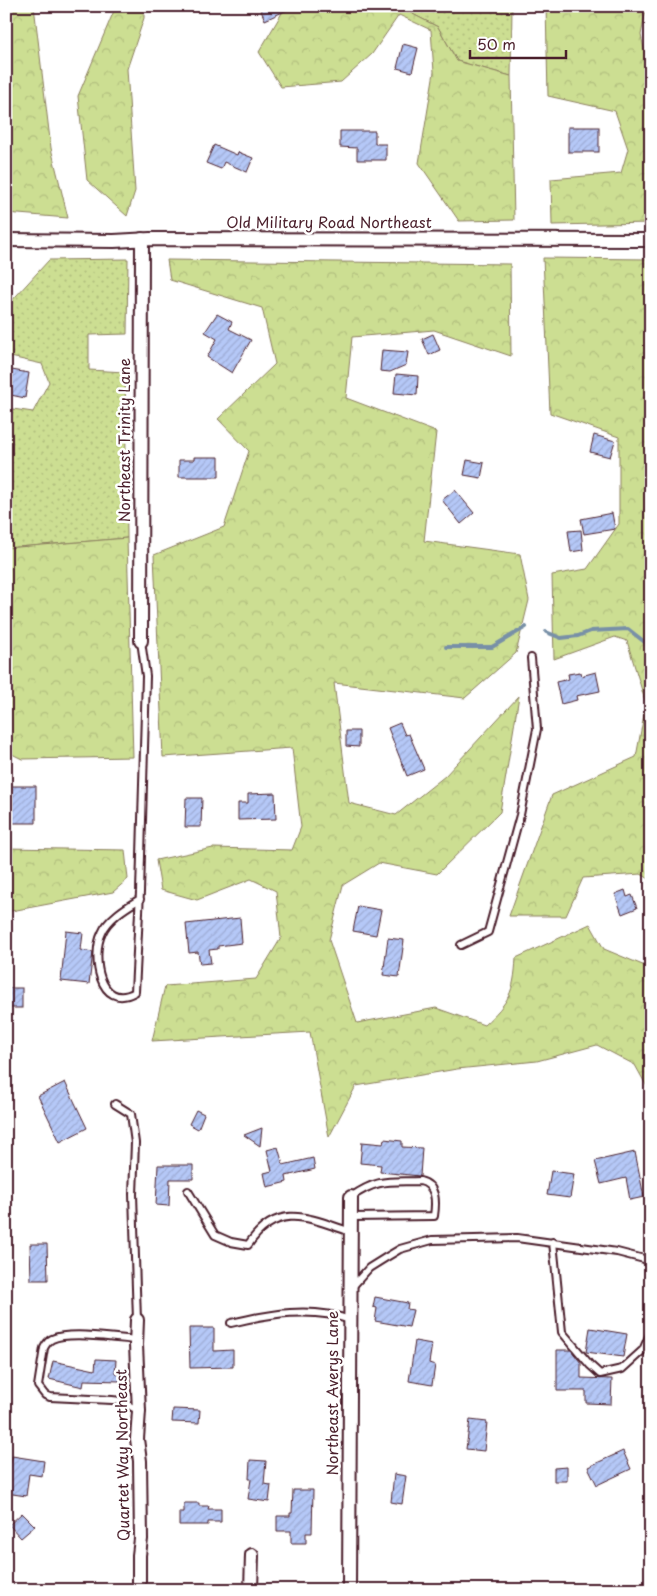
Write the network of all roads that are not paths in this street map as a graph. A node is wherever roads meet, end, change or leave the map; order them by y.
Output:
1 (142, 239) junction
2 (6, 240) edge
3 (651, 240) edge
4 (141, 641) joint
5 (531, 658) dead end
6 (140, 899) junction
7 (461, 945) dead end
8 (115, 1104) dead end
9 (188, 1192) dead end
10 (351, 1197) joint
11 (350, 1216) junction
12 (350, 1232) junction
13 (553, 1242) junction
14 (651, 1263) edge
15 (350, 1289) junction
16 (137, 1320) joint
17 (350, 1320) junction
18 (231, 1323) dead end
19 (651, 1332) edge
20 (136, 1340) junction
21 (139, 1410) junction
22 (252, 1555) dead end
23 (139, 1590) edge
24 (251, 1590) edge
25 (349, 1590) edge

1 - 2 street, Old Military Road Northeast
1 - 3 street, Old Military Road Northeast
1 - 4 street, Northeast Trinity Lane
4 - 6 lane
5 - 7 lane
6 - 6 lane
8 - 16 lane
9 - 12 lane
10 - 11 street, Northeast Averys Lane
10 - 11 lane
11 - 12 street, Northeast Averys Lane
12 - 15 street, Northeast Averys Lane
13 - 14 lane
13 - 15 lane
13 - 19 lane
15 - 17 street, Northeast Averys Lane
16 - 20 street, Quartet Way Northeast
17 - 18 lane
17 - 25 street, Northeast Averys Lane
20 - 21 street, Quartet Way Northeast
20 - 21 lane
21 - 23 street, Quartet Way Northeast
22 - 24 street

